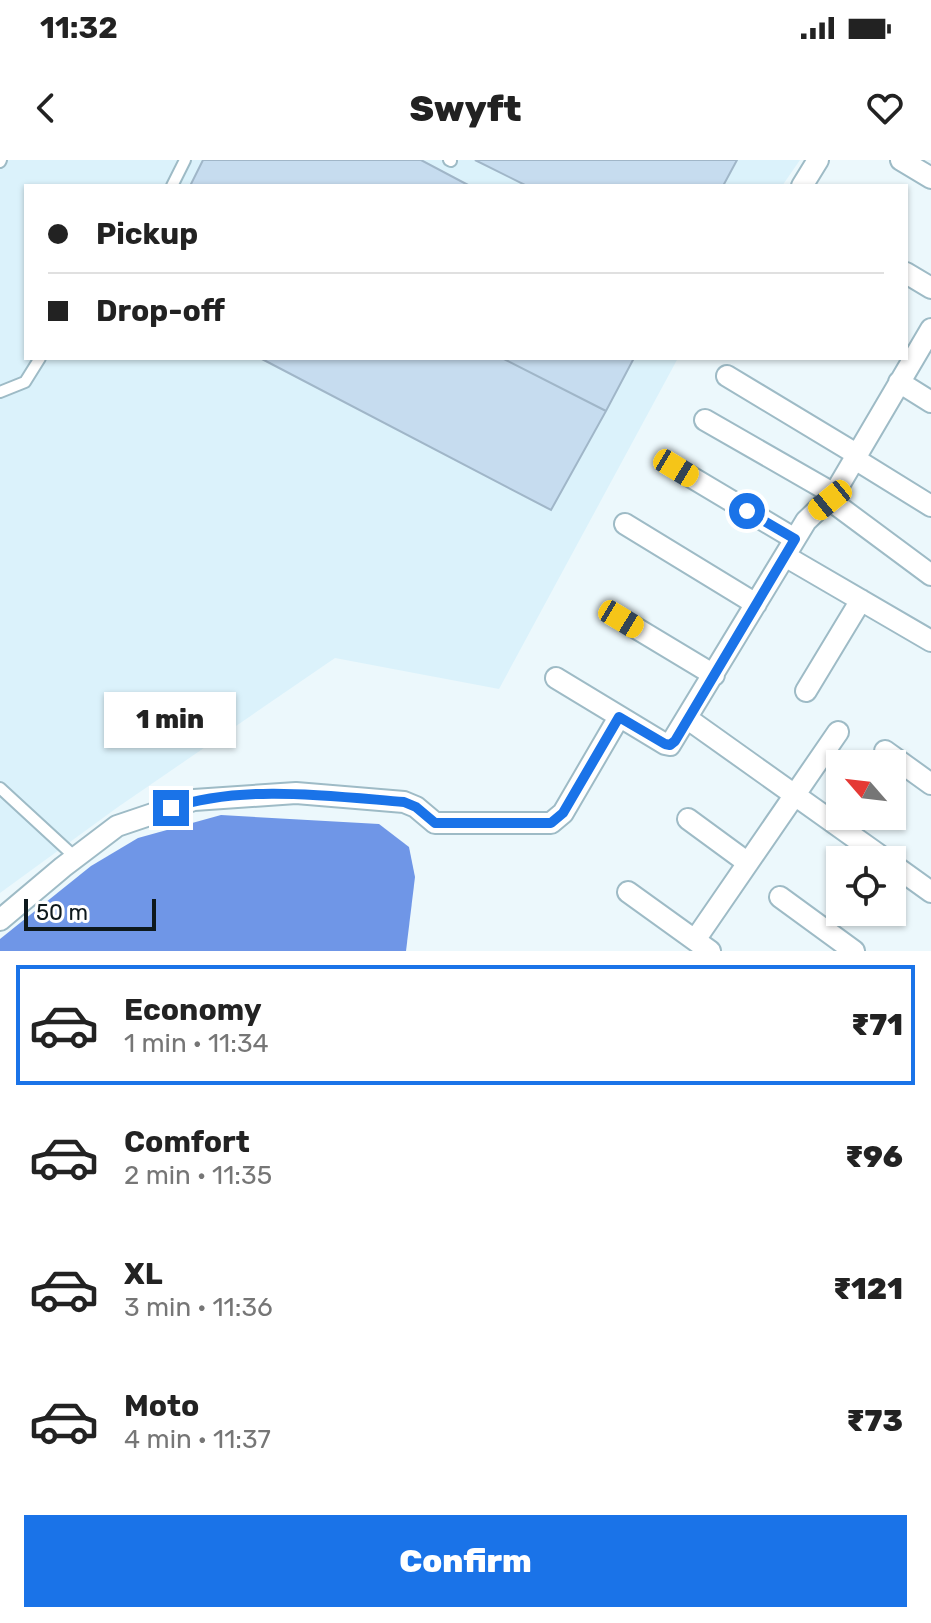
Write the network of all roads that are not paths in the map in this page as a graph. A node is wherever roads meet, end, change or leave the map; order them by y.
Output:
1 (185, 160) edge
2 (818, 160) edge
3 (901, 160) edge
4 (931, 178) edge
5 (173, 184) edge
6 (803, 184) edge
7 (908, 274) edge
8 (931, 288) edge
9 (931, 329) edge
10 (39, 360) edge
11 (727, 376) dead end
12 (899, 382) junction
13 (0, 392) edge
14 (931, 402) edge
15 (705, 420) dead end
16 (856, 457) junction
17 (676, 468) dead end
18 (832, 497) junction
19 (931, 506) edge
20 (625, 524) dead end
21 (790, 547) junction
22 (931, 575) edge
23 (861, 600) junction
24 (756, 604) junction
25 (621, 619) dead end
26 (931, 641) edge
27 (714, 675) junction
28 (556, 678) dead end
29 (806, 691) dead end
30 (619, 717) junction
31 (688, 719) junction
32 (838, 732) dead end
33 (906, 766) edge
34 (931, 784) edge
35 (0, 788) edge
36 (795, 794) junction
37 (688, 819) dead end
38 (867, 846) edge
39 (75, 857) junction
40 (748, 863) junction
41 (906, 874) edge
42 (628, 892) dead end
43 (931, 892) edge
44 (780, 897) dead end
45 (0, 920) edge
46 (702, 945) edge
47 (854, 951) edge

1 - 5 lane
2 - 6 street
3 - 4 street
7 - 8 street
9 - 12 street
10 - 13 lane
11 - 16 street
12 - 14 street
12 - 16 street
15 - 18 street
16 - 18 street
16 - 19 street
17 - 21 street
18 - 21 street
18 - 22 street
20 - 24 street
21 - 23 street
21 - 24 street
23 - 26 street
23 - 29 street
24 - 27 street
25 - 27 street
27 - 31 street
28 - 30 street
30 - 31 street
30 - 39 street
31 - 36 street
32 - 36 street
33 - 34 street
35 - 39 lane
36 - 38 street
36 - 40 street
37 - 40 street
39 - 45 street
40 - 46 street
41 - 43 street
42 - 46 street
44 - 47 street

